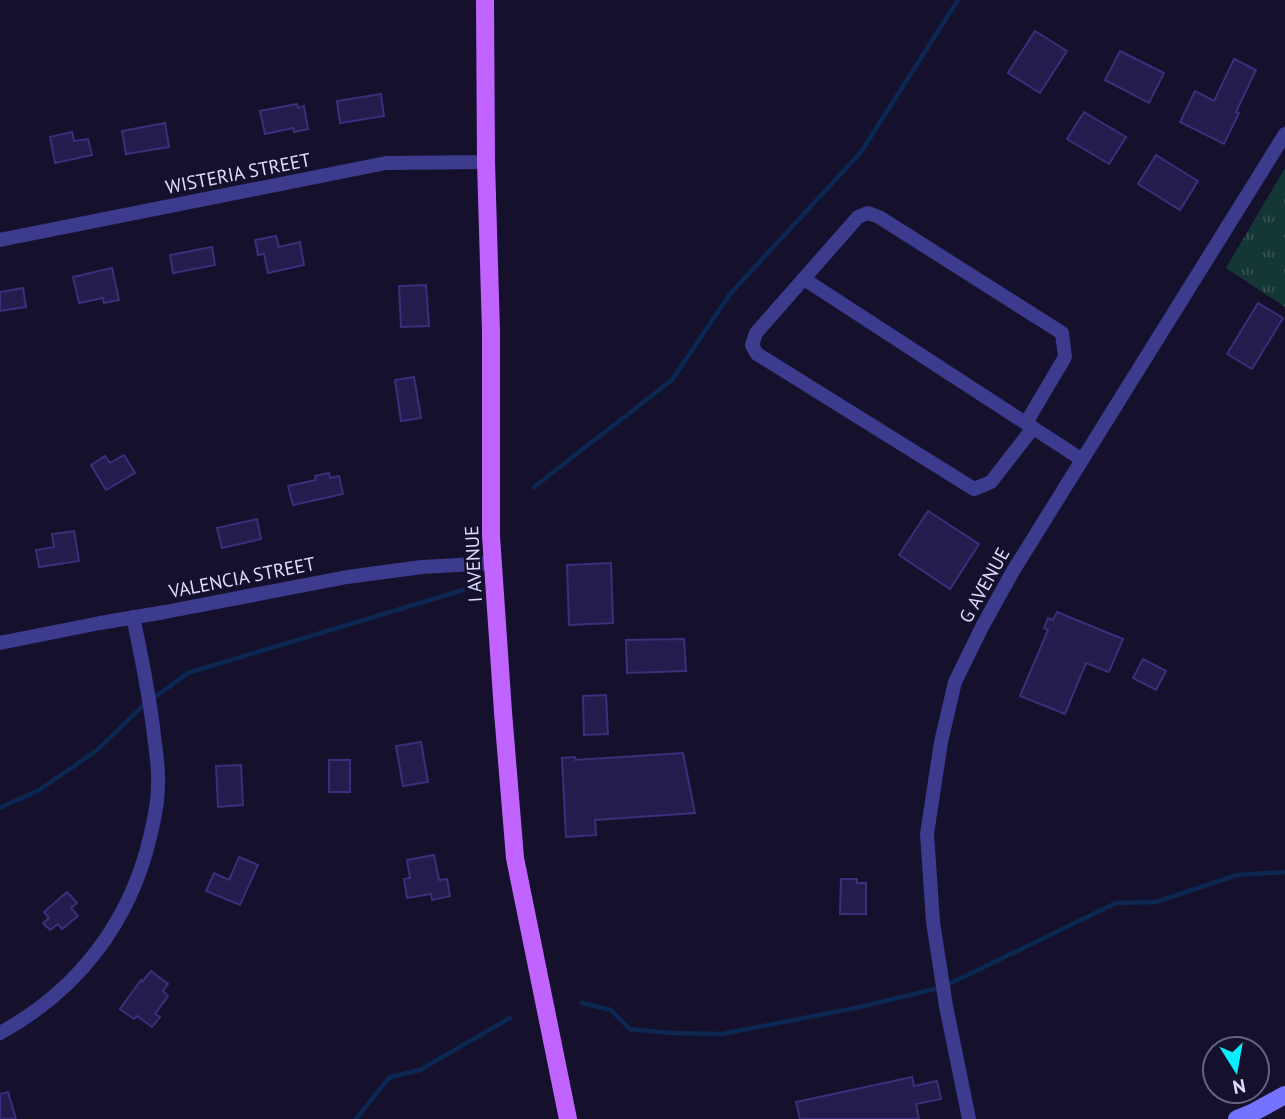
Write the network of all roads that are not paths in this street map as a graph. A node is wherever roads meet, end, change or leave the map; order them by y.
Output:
1 (485, 0) edge
2 (1285, 134) edge
3 (486, 162) junction
4 (0, 240) edge
5 (804, 279) junction
6 (1030, 426) junction
7 (1082, 459) junction
8 (493, 563) junction
9 (133, 617) junction
10 (0, 643) edge
11 (0, 1033) edge
12 (1285, 1095) edge
13 (568, 1119) edge
14 (968, 1119) edge
15 (1237, 1119) edge

1 - 3 main road, I AVENUE
2 - 7 street, G AVENUE
3 - 4 street, WISTERIA STREET
3 - 8 main road, I AVENUE
5 - 6 street
5 - 6 street
5 - 6 street
6 - 7 street
7 - 14 street, G AVENUE
8 - 9 street, VALENCIA STREET
8 - 13 main road, I AVENUE
9 - 10 street, VALENCIA STREET
9 - 11 street
12 - 15 street

